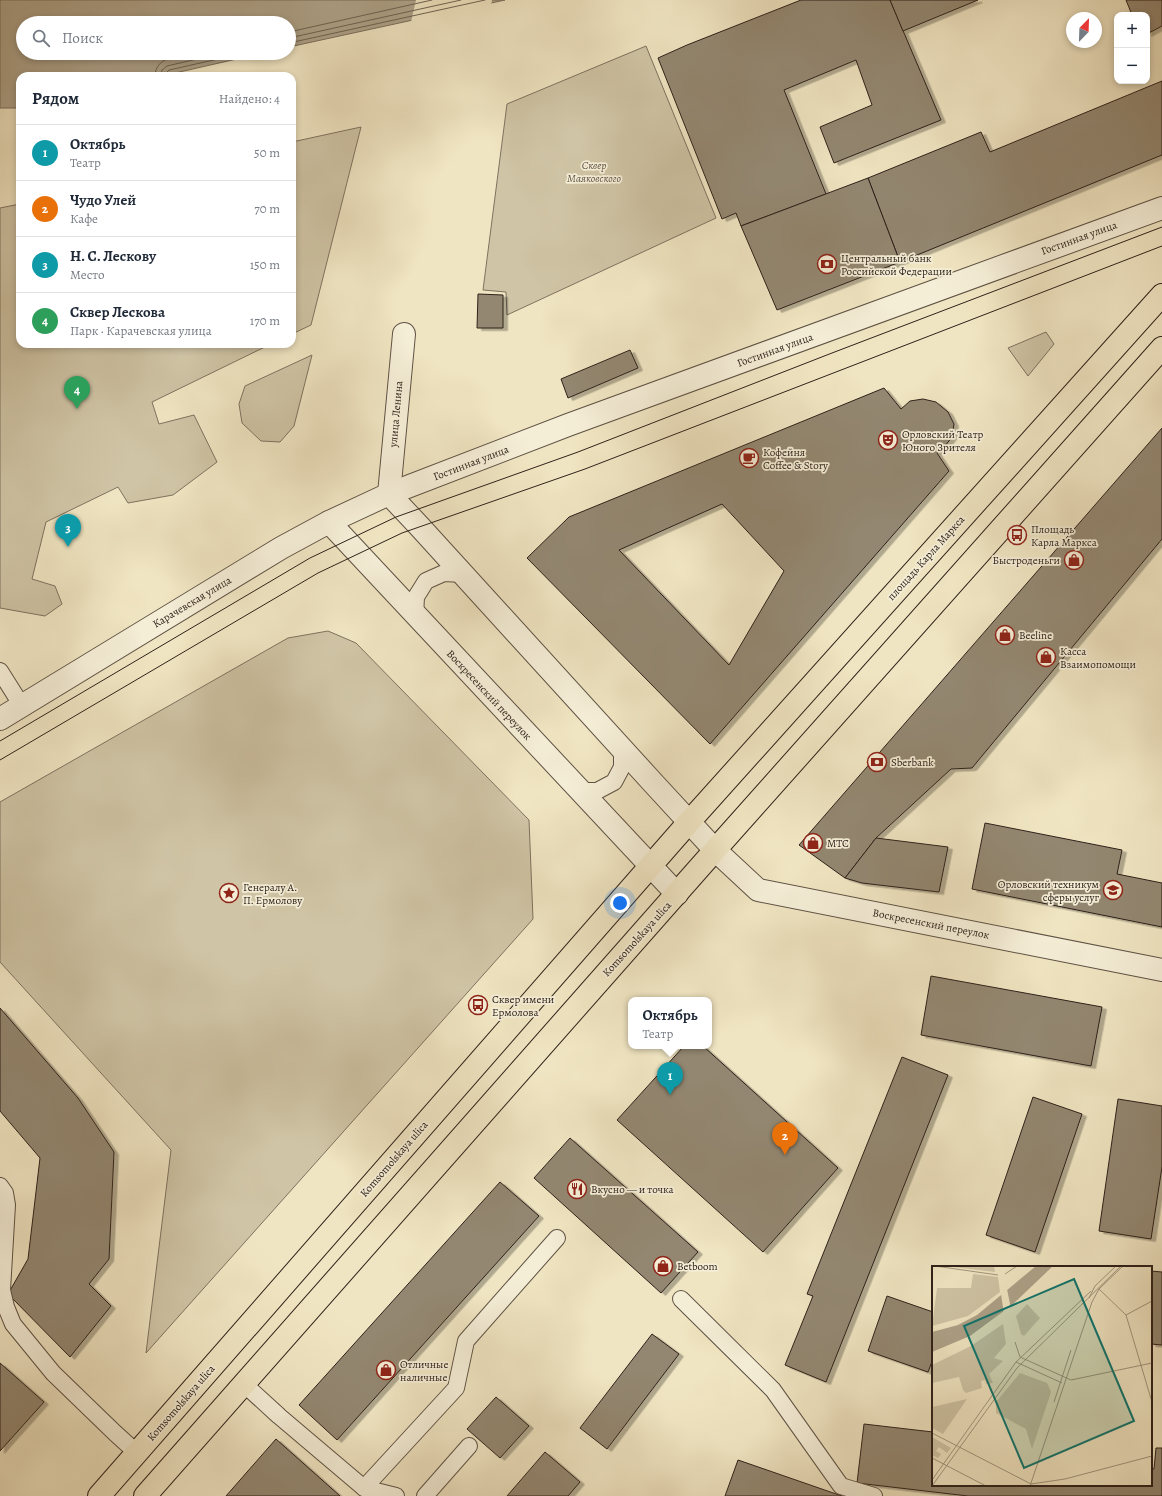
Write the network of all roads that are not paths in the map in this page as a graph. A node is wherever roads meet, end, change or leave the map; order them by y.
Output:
1 (1162, 208) edge
2 (1162, 295) edge
3 (404, 334) dead end
4 (1162, 348) edge
5 (389, 494) junction
6 (330, 522) junction
7 (463, 574) junction
8 (416, 616) junction
9 (0, 671) edge
10 (22, 706) junction
11 (0, 719) edge
12 (622, 749) junction
13 (580, 791) junction
14 (689, 822) junction
15 (716, 850) junction
16 (650, 866) junction
17 (676, 894) junction
18 (1162, 970) edge
19 (0, 1186) edge
20 (557, 1238) dead end
21 (681, 1299) dead end
22 (244, 1384) junction
23 (469, 1446) dead end
24 (137, 1453) junction
25 (364, 1488) junction
26 (99, 1496) edge
27 (145, 1496) edge
28 (396, 1496) edge
29 (425, 1496) edge
30 (874, 1496) edge

1 - 5 street, Гостинная улица
2 - 14 main road, площадь Карла Маркса
3 - 5 street, улица Ленина
4 - 15 main road
5 - 6 street, Карачевская улица
5 - 7 street
6 - 8 street, Воскресенский переулок
6 - 10 street, Карачевская улица
7 - 8 lane
7 - 12 street
8 - 13 street, Воскресенский переулок
9 - 10 lane
10 - 11 street, Карачевская улица
12 - 13 lane
12 - 14 street
13 - 16 street, Воскресенский переулок
14 - 15 street, Воскресенский переулок
14 - 16 main road, Komsomolskaya ulica
15 - 17 main road, Komsomolskaya ulica
15 - 18 street, Воскресенский переулок
16 - 17 street, Воскресенский переулок
16 - 24 main road, Komsomolskaya ulica
17 - 22 main road, Komsomolskaya ulica
19 - 24 lane
20 - 25 lane
21 - 30 lane
22 - 25 lane
22 - 27 main road, Komsomolskaya ulica
23 - 29 lane
24 - 26 main road, Komsomolskaya ulica
25 - 28 lane

